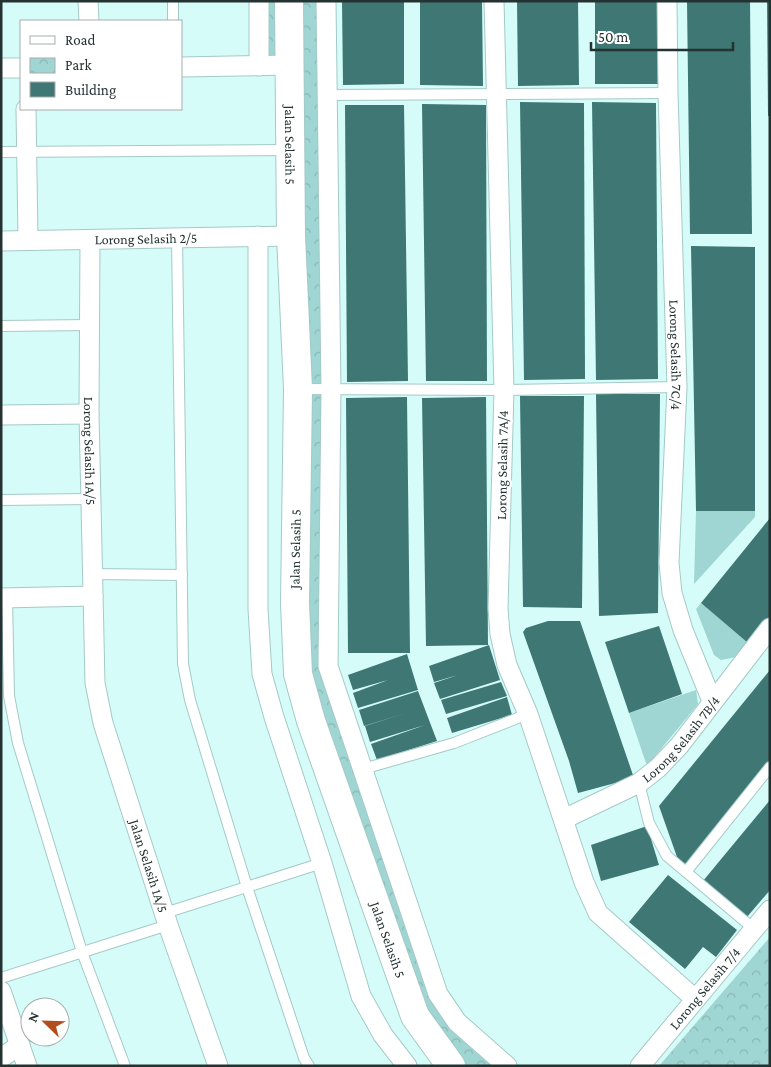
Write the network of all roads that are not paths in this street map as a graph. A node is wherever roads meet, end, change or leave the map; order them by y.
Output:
1 (88, 1) edge
2 (174, 1) edge
3 (259, 1) edge
4 (290, 1) edge
5 (326, 1) edge
6 (494, 1) edge
7 (667, 1) edge
8 (89, 20) edge
9 (173, 20) edge
10 (290, 65) junction
11 (259, 66) junction
12 (182, 67) edge
13 (1, 68) edge
14 (20, 68) edge
15 (668, 93) junction
16 (496, 94) junction
17 (327, 95) junction
18 (26, 110) edge
19 (291, 150) junction
20 (1, 152) edge
21 (27, 152) junction
22 (258, 236) junction
23 (291, 236) junction
24 (177, 238) junction
25 (1, 240) edge
26 (28, 240) junction
27 (90, 240) junction
28 (89, 325) junction
29 (1, 326) edge
30 (677, 387) junction
31 (298, 389) junction
32 (332, 390) junction
33 (504, 390) junction
34 (89, 414) junction
35 (1, 415) edge
36 (91, 499) junction
37 (1, 500) edge
38 (92, 574) junction
39 (182, 575) junction
40 (93, 596) junction
41 (4, 598) edge
42 (769, 630) edge
43 (94, 662) joint
44 (712, 701) junction
45 (528, 714) junction
46 (770, 766) edge
47 (362, 769) junction
48 (639, 783) junction
49 (564, 819) junction
50 (322, 863) junction
51 (686, 872) junction
52 (247, 887) junction
53 (770, 910) edge
54 (166, 919) junction
55 (754, 929) junction
56 (82, 952) junction
57 (1, 978) edge
58 (1, 991) edge
59 (695, 999) junction
60 (20, 1046) joint
61 (20, 1047) edge
62 (1, 1058) edge
63 (27, 1066) edge
64 (124, 1066) edge
65 (218, 1066) edge
66 (309, 1066) edge
67 (407, 1066) edge
68 (451, 1066) edge
69 (506, 1066) edge
70 (640, 1066) edge

1 - 8 street
2 - 9 lane
3 - 11 street
4 - 10 street, Jalan Selasih 5
5 - 17 street
6 - 16 street, Lorong Selasih 7A/4
7 - 15 street, Lorong Selasih 7C/4
10 - 11 street
10 - 19 street, Jalan Selasih 5
11 - 12 street
13 - 14 street
15 - 16 lane
15 - 30 street, Lorong Selasih 7C/4
16 - 17 lane
16 - 33 street, Lorong Selasih 7A/4
17 - 32 street
18 - 21 street
19 - 21 lane
19 - 23 street, Jalan Selasih 5
20 - 21 lane
21 - 26 street
22 - 23 street, Lorong Selasih 2/5
22 - 24 street, Lorong Selasih 2/5
22 - 50 street
23 - 31 street, Jalan Selasih 5
24 - 27 street, Lorong Selasih 2/5
24 - 39 lane
25 - 26 street, Lorong Selasih 2/5
26 - 27 street, Lorong Selasih 2/5
27 - 28 street, Lorong Selasih 1A/5
28 - 29 lane
28 - 34 street, Lorong Selasih 1A/5
30 - 33 lane
30 - 44 street, Lorong Selasih 7C/4
31 - 32 lane
31 - 68 street, Jalan Selasih 5
32 - 33 lane
32 - 47 street
33 - 45 street, Lorong Selasih 7A/4
34 - 35 street
34 - 36 street, Lorong Selasih 1A/5
36 - 37 lane
36 - 38 street, Lorong Selasih 1A/5
38 - 39 lane
38 - 40 street, Lorong Selasih 1A/5
39 - 52 lane
40 - 41 street
40 - 43 street, Lorong Selasih 1A/5
41 - 56 lane
42 - 44 street, Lorong Selasih 7B/4
43 - 54 street, Jalan Selasih 1A/5
44 - 48 street, Lorong Selasih 7B/4
45 - 47 lane
45 - 49 street, Lorong Selasih 7A/4
46 - 51 lane
47 - 69 street
48 - 49 street, Lorong Selasih 7B/4
48 - 51 lane
49 - 59 street, Lorong Selasih 7A/4
50 - 52 lane
50 - 67 street
51 - 55 lane
52 - 54 lane
52 - 66 lane
53 - 55 street, Lorong Selasih 7/4
54 - 56 lane
54 - 65 street, Jalan Selasih 1A/5
55 - 59 street, Lorong Selasih 7/4
56 - 57 lane
56 - 64 lane
58 - 60 street
59 - 70 street, Lorong Selasih 7/4
60 - 62 street
61 - 63 street

